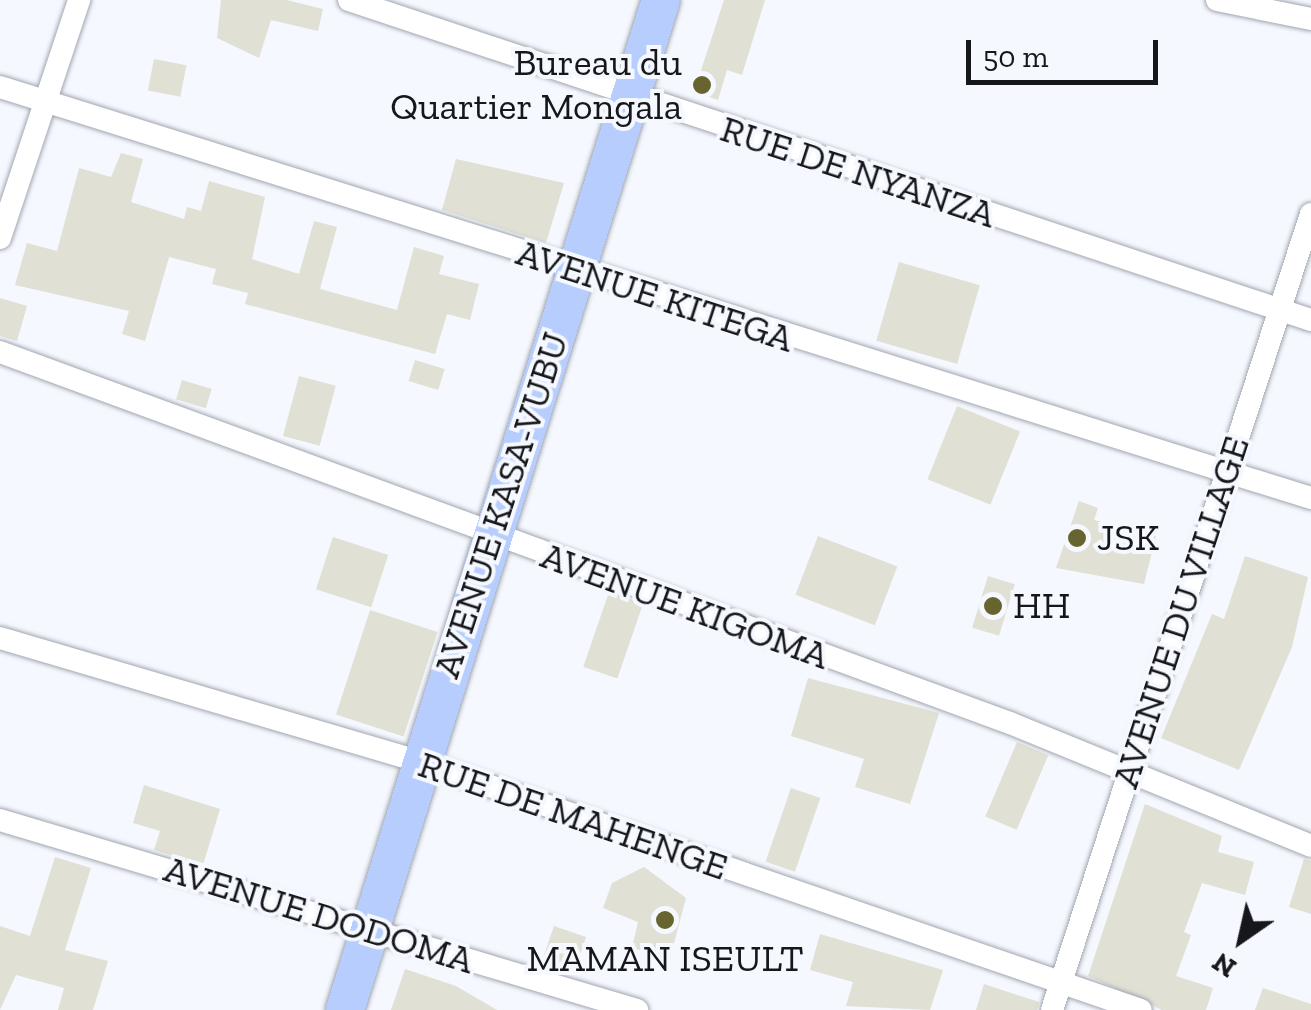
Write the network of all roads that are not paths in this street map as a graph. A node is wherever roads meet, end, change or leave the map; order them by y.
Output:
1 (79, 0) edge
2 (349, 0) edge
3 (661, 0) edge
4 (1217, 0) edge
5 (1311, 19) edge
6 (0, 87) edge
7 (630, 96) junction
8 (47, 100) junction
9 (1311, 214) edge
10 (0, 238) edge
11 (575, 271) junction
12 (1280, 310) junction
13 (1311, 320) edge
14 (0, 352) edge
15 (1228, 473) junction
16 (1311, 498) edge
17 (491, 536) junction
18 (0, 638) edge
19 (420, 762) junction
20 (1127, 773) junction
21 (0, 820) edge
22 (1311, 846) edge
23 (366, 930) junction
24 (1061, 980) junction
25 (345, 1010) edge
26 (638, 1010) edge
27 (1052, 1010) edge
28 (1141, 1010) edge

1 - 8 street
2 - 7 street, RUE DE NYANZA
3 - 7 main road, AVENUE KASA-VUBU
4 - 5 street
6 - 8 street, AVENUE KITEGA
7 - 11 main road, AVENUE KASA-VUBU
7 - 12 street, RUE DE NYANZA
8 - 10 street
8 - 11 street, AVENUE KITEGA
9 - 12 street, AVENUE DU VILLAGE
11 - 15 street, AVENUE KITEGA
11 - 17 main road, AVENUE KASA-VUBU
12 - 13 street, RUE DE NYANZA
12 - 15 street, AVENUE DU VILLAGE
14 - 17 street, AVENUE KIGOMA
15 - 16 street, AVENUE KITEGA
15 - 20 street, AVENUE DU VILLAGE
17 - 19 main road, AVENUE KASA-VUBU
17 - 20 street, AVENUE KIGOMA
18 - 19 street, RUE DE MAHENGE
19 - 23 main road, AVENUE KASA-VUBU
19 - 24 street, RUE DE MAHENGE
20 - 22 street, AVENUE KIGOMA
20 - 24 street, AVENUE DU VILLAGE
21 - 23 street, AVENUE DODOMA
23 - 25 main road, AVENUE KASA-VUBU
23 - 26 street, AVENUE DODOMA
24 - 27 street, AVENUE DU VILLAGE
24 - 28 street, RUE DE MAHENGE

